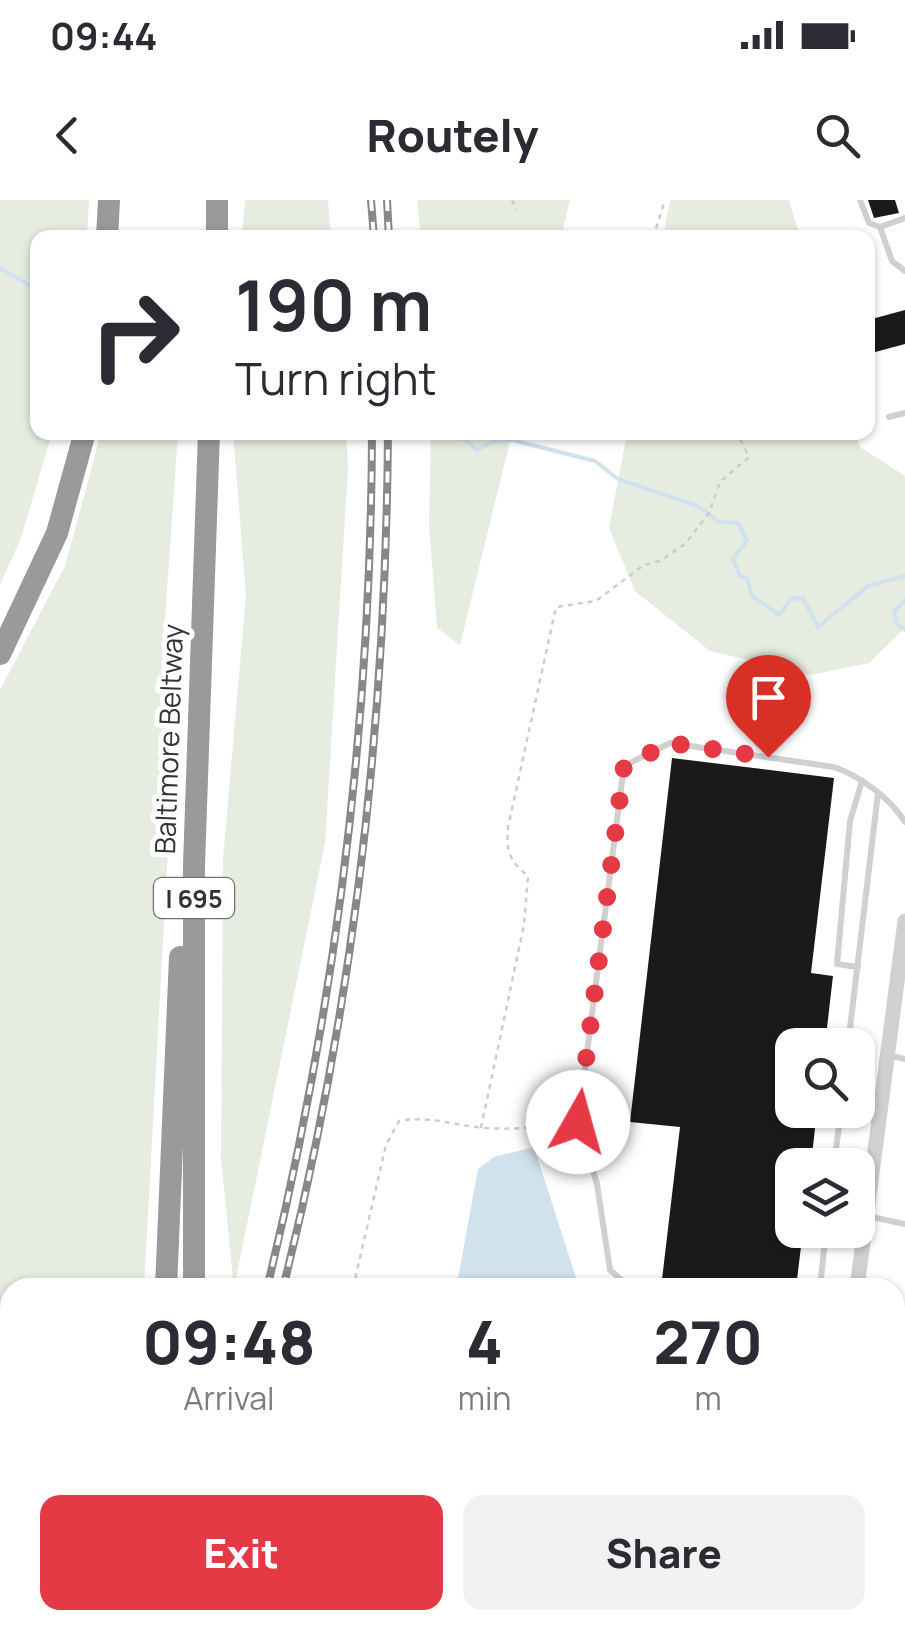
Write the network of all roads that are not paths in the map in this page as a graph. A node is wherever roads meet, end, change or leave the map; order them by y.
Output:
1 (109, 200) edge
2 (218, 200) edge
3 (860, 200) edge
4 (905, 218) edge
5 (880, 228) junction
6 (107, 230) edge
7 (217, 230) edge
8 (905, 271) edge
9 (905, 413) edge
10 (889, 417) dead end
11 (83, 440) edge
12 (208, 440) edge
13 (204, 509) junction
14 (0, 654) edge
15 (862, 782) junction
16 (878, 794) junction
17 (905, 822) edge
18 (905, 921) edge
19 (904, 944) edge
20 (858, 967) junction
21 (850, 1028) edge
22 (887, 1054) junction
23 (905, 1058) edge
24 (875, 1148) edge
25 (875, 1218) edge
26 (905, 1224) edge
27 (824, 1248) edge
28 (862, 1248) edge
29 (166, 1278) edge
30 (194, 1278) edge
31 (619, 1278) edge
32 (821, 1278) edge
33 (859, 1278) edge

1 - 6 highway
2 - 7 highway
3 - 5 lane
4 - 5 lane
5 - 8 lane
9 - 10 lane
11 - 14 highway
12 - 13 highway, Baltimore Beltway / I 695
13 - 29 highway
13 - 30 highway, Baltimore Beltway / I 695
15 - 16 lane
15 - 20 lane
15 - 31 lane
16 - 17 lane
16 - 20 lane
18 - 19 street
19 - 22 street
20 - 21 lane
22 - 23 lane
22 - 24 street
25 - 26 lane
27 - 32 lane
28 - 33 street

